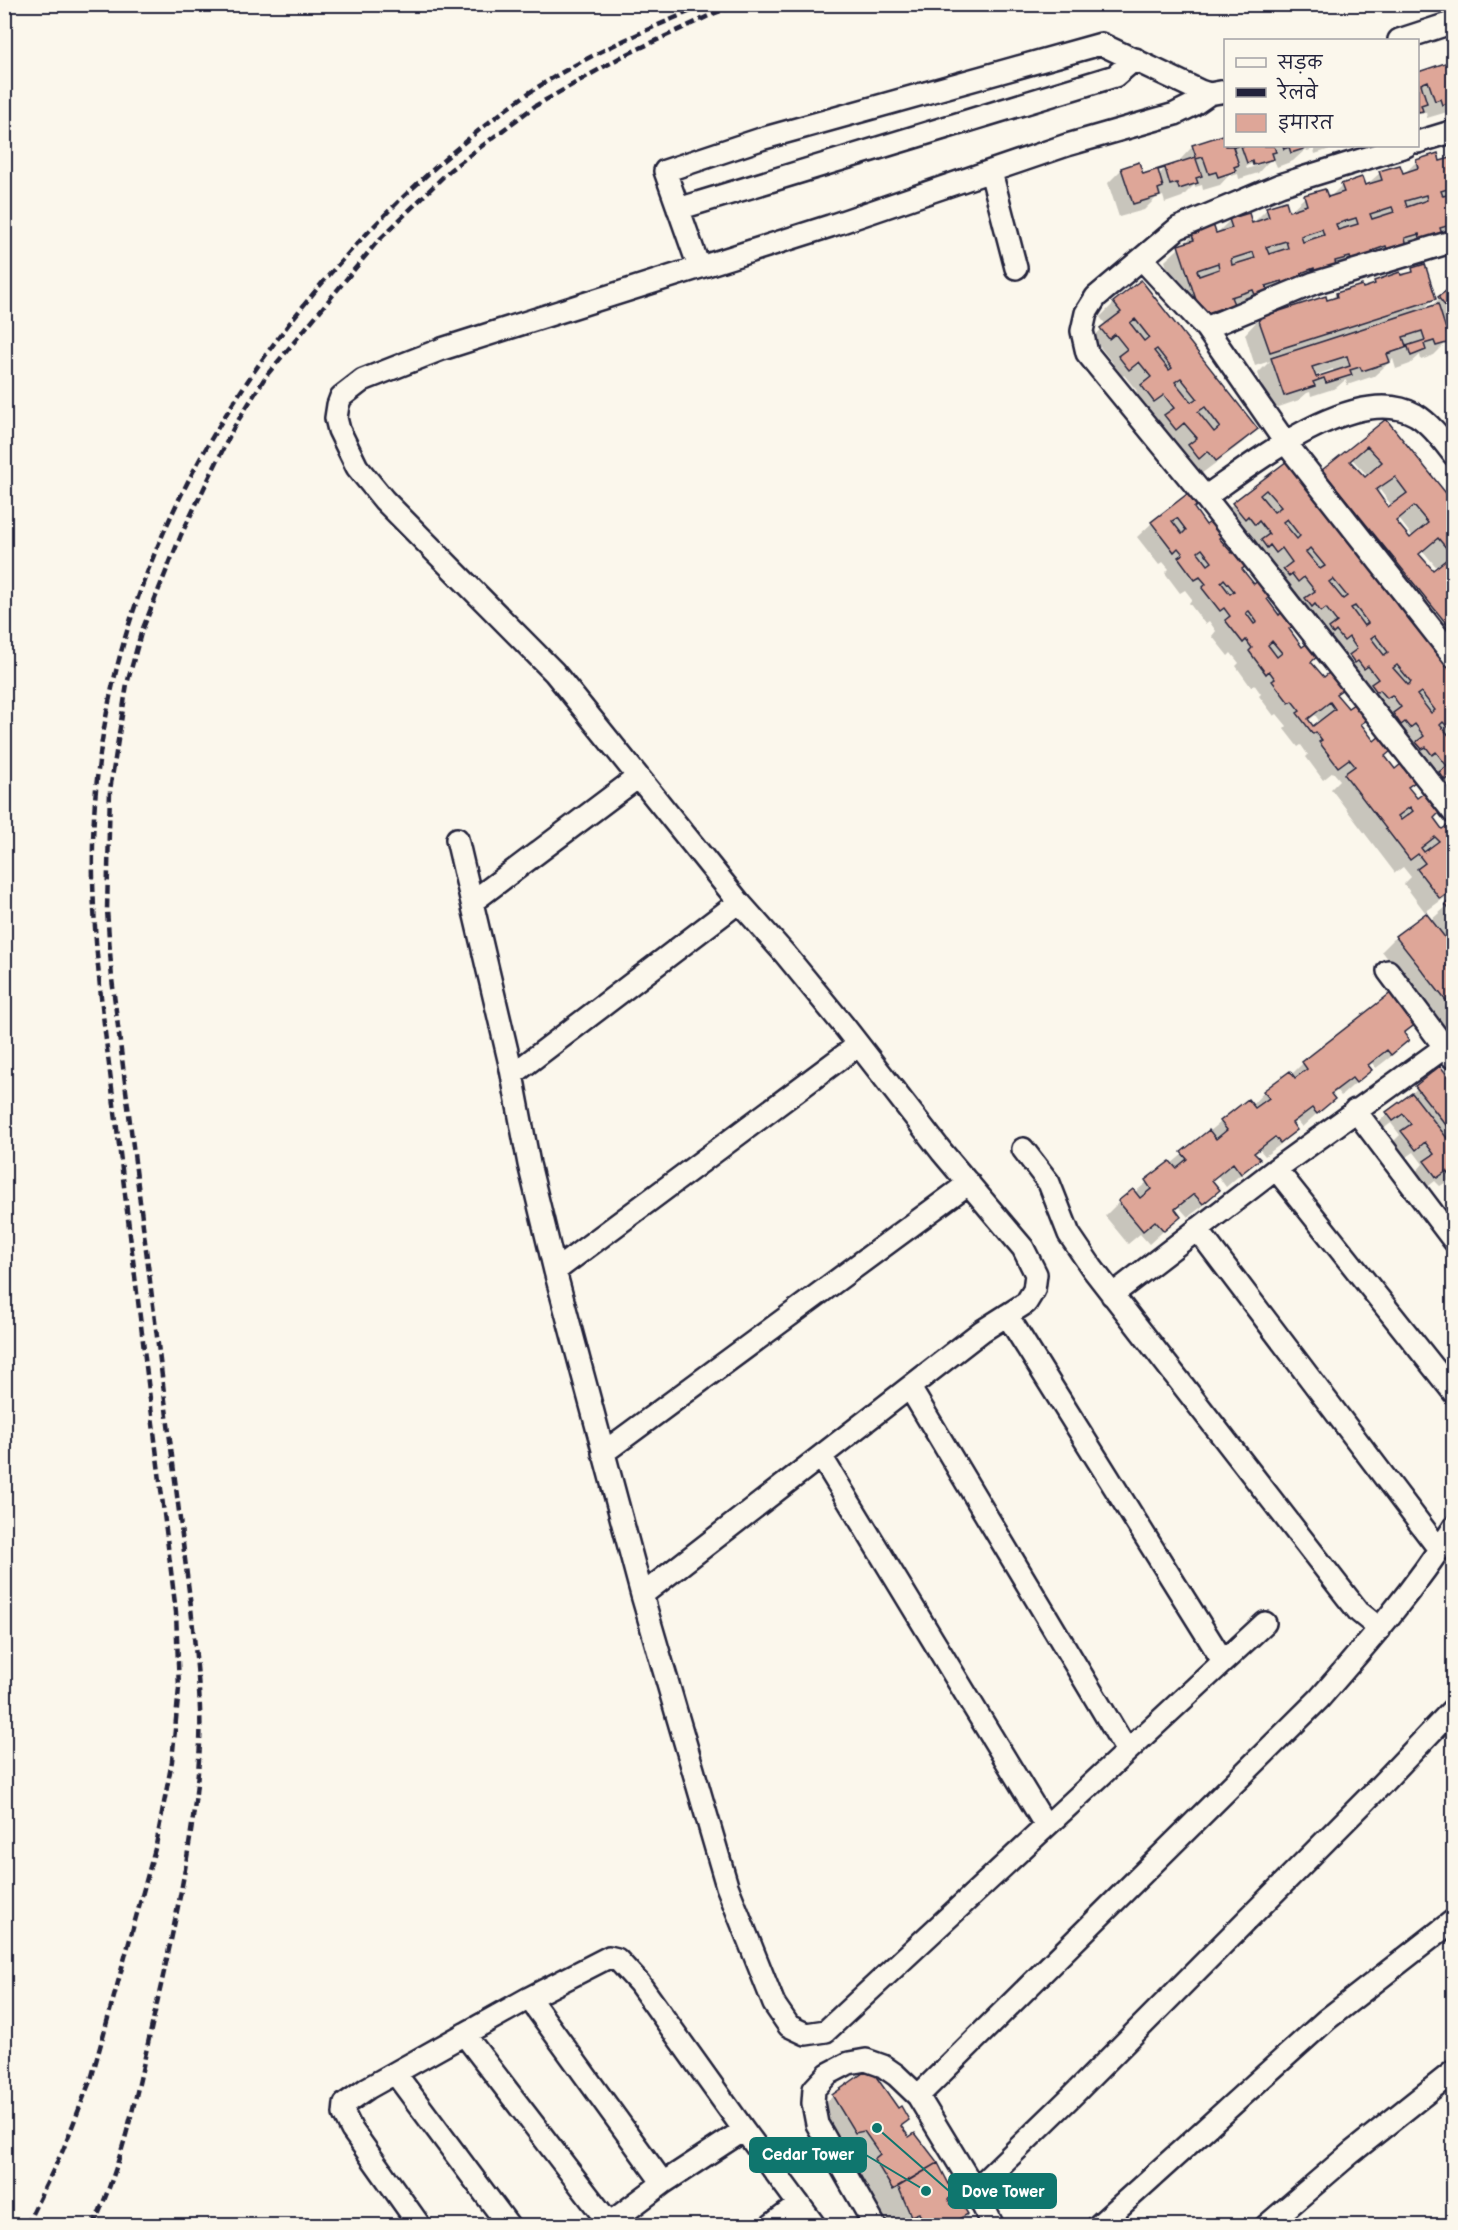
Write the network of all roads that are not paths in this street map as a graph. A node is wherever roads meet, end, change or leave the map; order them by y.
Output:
1 (1454, 22) edge
2 (1403, 39) edge
3 (1135, 59) junction
4 (1217, 92) edge
5 (1454, 130) edge
6 (1419, 142) edge
7 (1403, 147) edge
8 (991, 172) junction
9 (678, 209) junction
10 (1454, 241) edge
11 (1142, 259) junction
12 (699, 267) junction
13 (1016, 268) dead end
14 (1206, 328) junction
15 (1285, 442) junction
16 (1454, 455) edge
17 (1205, 497) junction
18 (1454, 657) edge
19 (638, 777) junction
20 (1454, 813) edge
21 (457, 839) dead end
22 (472, 902) junction
23 (739, 903) junction
24 (1388, 971) dead end
25 (858, 1045) junction
26 (1449, 1053) edge
27 (512, 1075) junction
28 (1355, 1110) junction
29 (1023, 1149) dead end
30 (1276, 1169) junction
31 (969, 1184) junction
32 (1197, 1229) junction
33 (1454, 1241) edge
34 (555, 1271) junction
35 (1112, 1294) junction
36 (1007, 1315) junction
37 (910, 1388) junction
38 (1454, 1393) edge
39 (603, 1452) junction
40 (821, 1456) junction
41 (1454, 1527) edge
42 (1439, 1549) junction
43 (642, 1594) junction
44 (1265, 1623) dead end
45 (1380, 1629) junction
46 (1223, 1662) junction
47 (1454, 1708) edge
48 (1127, 1751) junction
49 (1046, 1826) junction
50 (1454, 1920) edge
51 (529, 1998) junction
52 (464, 2034) junction
53 (1454, 2071) edge
54 (395, 2073) junction
55 (918, 2096) junction
56 (744, 2130) junction
57 (663, 2183) junction
58 (975, 2190) junction
59 (799, 2204) junction
60 (608, 2224) edge
61 (420, 2226) edge
62 (508, 2226) edge
63 (770, 2226) edge
64 (815, 2226) edge
65 (875, 2226) edge
66 (993, 2226) edge
67 (1098, 2226) edge
68 (1266, 2226) edge

1 - 2 street
3 - 4 street
3 - 9 street
3 - 9 street
4 - 8 street
5 - 6 street
7 - 11 street
8 - 12 street
8 - 13 street
9 - 12 street
10 - 14 street
11 - 14 street
11 - 17 street
12 - 19 street
14 - 15 street
15 - 16 street
15 - 17 street
15 - 18 street
17 - 20 street
19 - 22 street
19 - 23 street
21 - 22 street
22 - 27 street
23 - 25 street
23 - 27 street
24 - 26 street
25 - 31 street
25 - 34 street
26 - 28 street
27 - 34 street
28 - 30 street
28 - 33 street
29 - 35 street
30 - 32 street
30 - 38 street
31 - 36 street
31 - 39 street
32 - 35 street
32 - 42 street
34 - 39 street
35 - 45 street
36 - 37 street
36 - 46 street
37 - 40 street
37 - 48 street
39 - 43 street
40 - 43 street
40 - 49 street
41 - 42 street
42 - 45 street
43 - 49 street
44 - 46 street
45 - 55 street
46 - 48 street
47 - 58 street
48 - 49 street
50 - 67 street
51 - 52 street
51 - 56 street
51 - 57 street
52 - 54 street
52 - 60 street
53 - 68 street
54 - 61 street
54 - 62 street
55 - 58 street
55 - 65 street
56 - 57 street
56 - 59 street
57 - 60 street
58 - 66 street
59 - 63 street
59 - 64 street

